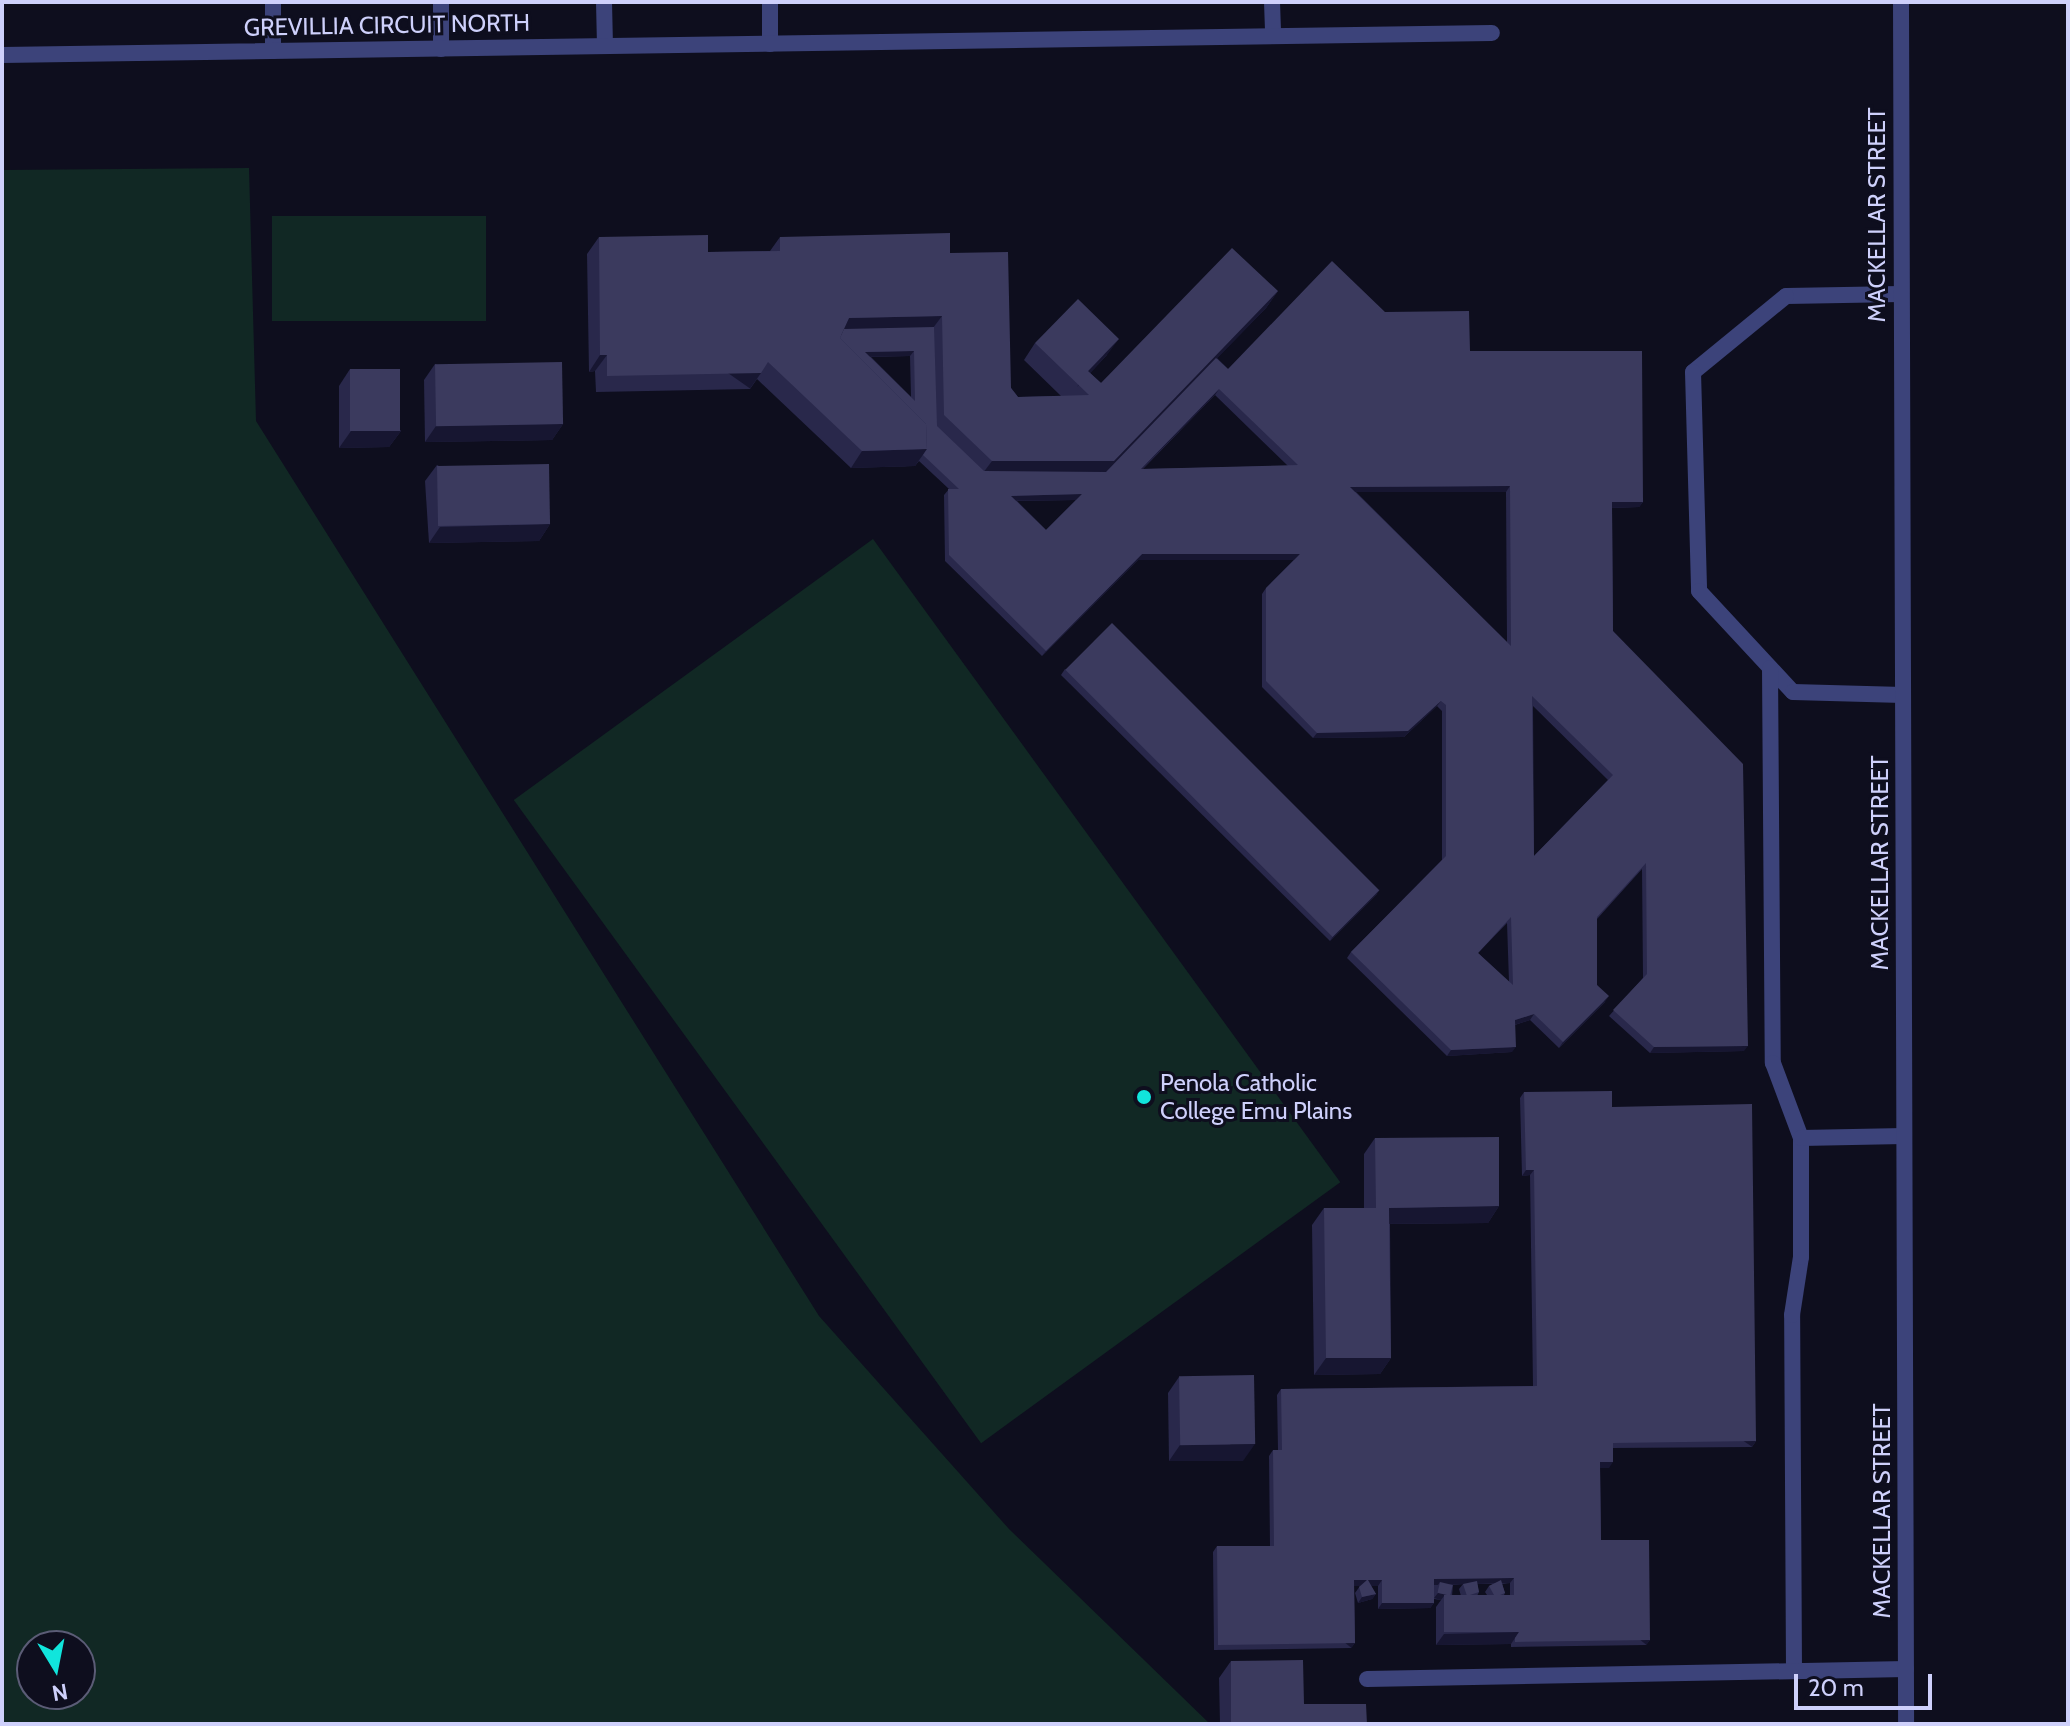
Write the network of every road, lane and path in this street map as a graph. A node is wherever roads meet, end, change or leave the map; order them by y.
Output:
1 (273, 2) edge
2 (441, 2) edge
3 (604, 2) edge
4 (770, 2) edge
5 (1272, 2) edge
6 (1901, 2) edge
7 (1492, 33) dead end
8 (1273, 36) junction
9 (770, 44) junction
10 (605, 46) junction
11 (441, 49) junction
12 (273, 51) junction
13 (2, 55) edge
14 (1901, 294) junction
15 (1770, 668) junction
16 (1903, 695) junction
17 (1904, 1136) junction
18 (1801, 1138) junction
19 (1906, 1669) junction
20 (1794, 1671) junction
21 (1367, 1679) dead end
22 (1906, 1724) edge

1 - 12 street
2 - 11 street
3 - 10 street
4 - 9 street
5 - 8 street
6 - 14 street, MACKELLAR STREET
7 - 8 street, GREVILLIA CIRCUIT NORTH
8 - 9 street, GREVILLIA CIRCUIT NORTH
9 - 10 street, GREVILLIA CIRCUIT NORTH
10 - 11 street, GREVILLIA CIRCUIT NORTH
11 - 12 street, GREVILLIA CIRCUIT NORTH
12 - 13 street, GREVILLIA CIRCUIT NORTH
14 - 15 street
14 - 16 street, MACKELLAR STREET
15 - 16 street
15 - 18 street
16 - 17 street, MACKELLAR STREET
17 - 18 street
17 - 19 street, MACKELLAR STREET
18 - 20 street
19 - 20 street
19 - 22 street, MACKELLAR STREET
20 - 21 street

